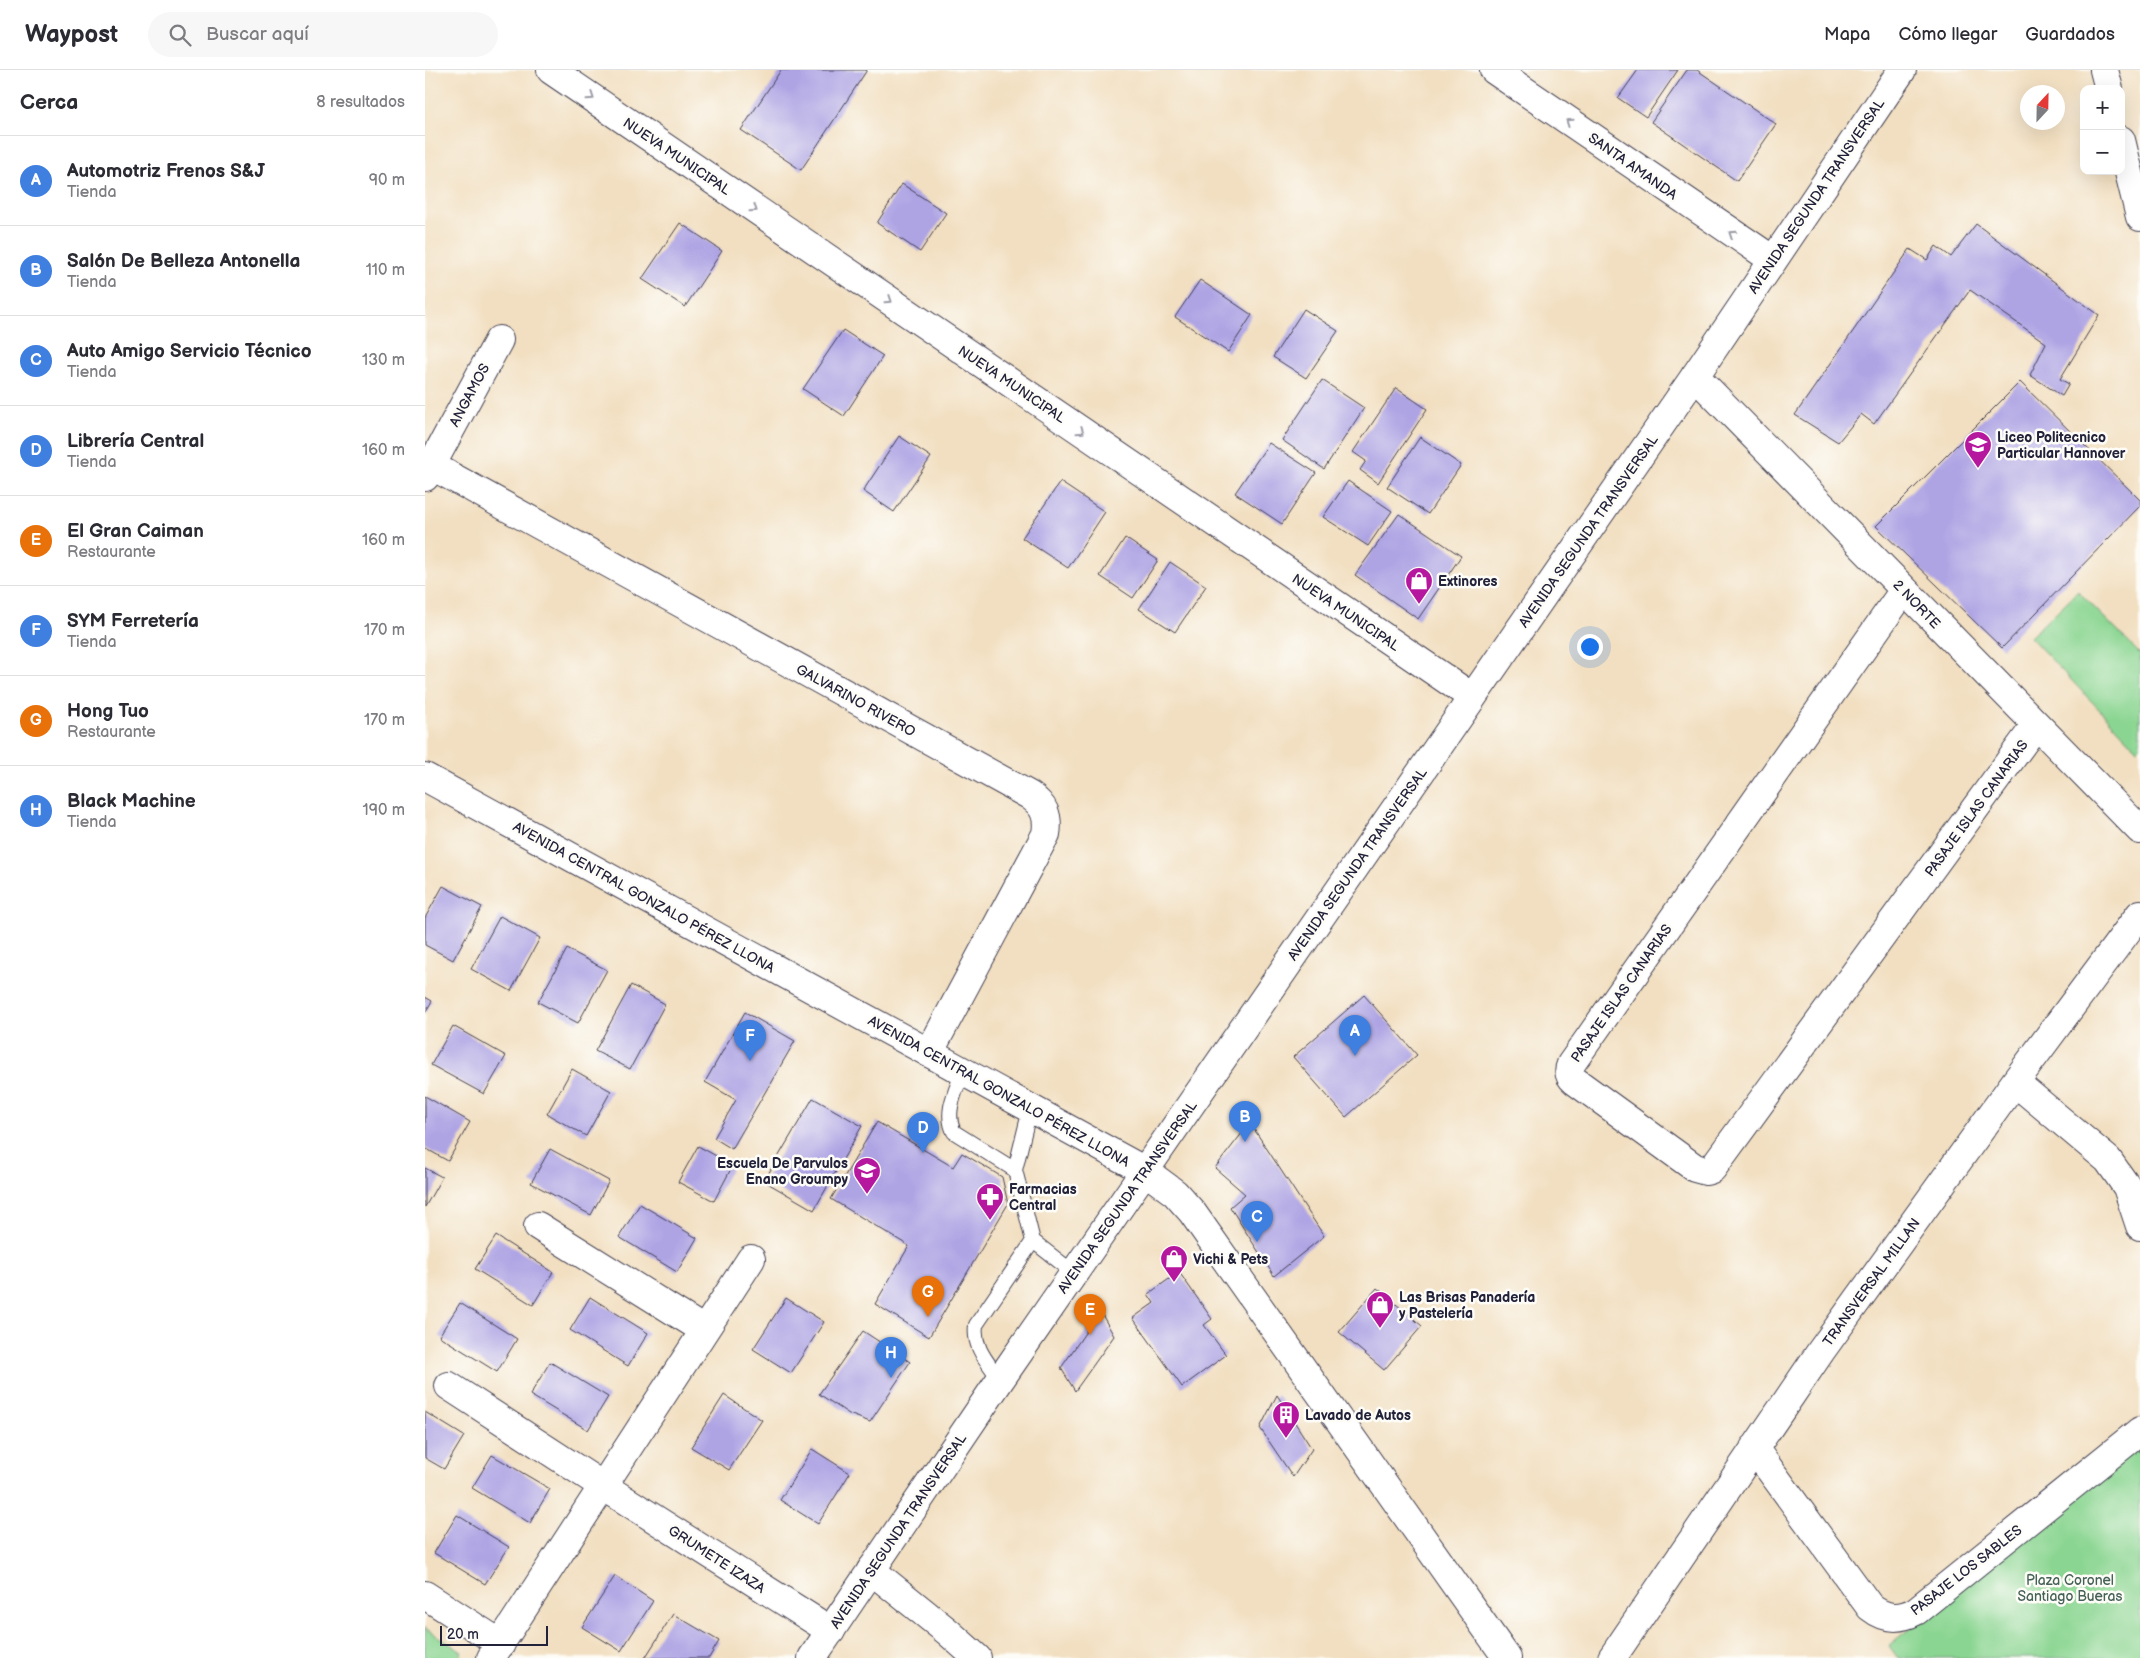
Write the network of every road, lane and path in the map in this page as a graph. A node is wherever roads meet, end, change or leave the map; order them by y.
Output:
1 (551, 70) edge
2 (1494, 70) edge
3 (1902, 70) edge
4 (2104, 70) edge
5 (2108, 85) edge
6 (2125, 156) edge
7 (2140, 217) edge
8 (1773, 260) junction
9 (499, 340) dead end
10 (1695, 376) junction
11 (427, 468) edge
12 (1904, 590) junction
13 (1472, 697) junction
14 (2036, 725) junction
15 (425, 777) edge
16 (2140, 830) edge
17 (2140, 914) edge
18 (929, 1053) junction
19 (963, 1071) junction
20 (2015, 1082) junction
21 (1030, 1109) junction
22 (1015, 1170) junction
23 (1145, 1171) junction
24 (538, 1226) dead end
25 (2140, 1226) edge
26 (1033, 1241) junction
27 (751, 1259) dead end
28 (1074, 1273) junction
29 (705, 1330) junction
30 (1000, 1380) junction
31 (449, 1386) dead end
32 (2140, 1431) edge
33 (1754, 1448) junction
34 (603, 1486) junction
35 (871, 1570) junction
36 (425, 1596) edge
37 (831, 1631) junction
38 (496, 1651) edge
39 (813, 1658) edge
40 (977, 1658) edge
41 (1507, 1658) edge
42 (1611, 1658) edge

1 -> 13 street, NUEVA MUNICIPAL
8 -> 2 street, SANTA AMANDA
3 - 8 street, AVENIDA SEGUNDA TRANSVERSAL
4 - 5 street
6 - 7 street
8 - 10 street, AVENIDA SEGUNDA TRANSVERSAL
9 - 11 street, ANGAMOS
10 - 12 street, 2 NORTE
10 - 13 street, AVENIDA SEGUNDA TRANSVERSAL
11 - 18 street, GALVARINO RIVERO
12 - 14 street, 2 NORTE
12 - 14 street, PASAJE ISLAS CANARIAS
13 - 23 street, AVENIDA SEGUNDA TRANSVERSAL
14 - 16 street, 2 NORTE
15 - 18 street, AVENIDA CENTRAL GONZALO PÉREZ LLONA
17 - 20 street, TRANSVERSAL MILLAN
18 - 19 street, AVENIDA CENTRAL GONZALO PÉREZ LLONA
19 - 21 street, AVENIDA CENTRAL GONZALO PÉREZ LLONA
19 - 22 lane
20 - 25 street
20 - 33 street, TRANSVERSAL MILLAN
21 - 22 lane
21 - 23 street, AVENIDA CENTRAL GONZALO PÉREZ LLONA
22 - 26 lane
23 - 28 street, AVENIDA SEGUNDA TRANSVERSAL
23 - 41 street, AVENIDA CENTRAL GONZALO PÉREZ LLONA
24 - 29 street
26 - 28 lane
26 - 30 lane
27 - 29 street
28 - 30 street, AVENIDA SEGUNDA TRANSVERSAL
29 - 34 street
30 - 35 street, AVENIDA SEGUNDA TRANSVERSAL
31 - 34 street, GRUMETE IZAZA
32 - 33 street, PASAJE LOS SABLES
33 - 42 street, TRANSVERSAL MILLAN
34 - 37 street, GRUMETE IZAZA
34 - 38 street
35 - 37 street, AVENIDA SEGUNDA TRANSVERSAL
35 - 40 street
36 - 38 street
37 - 39 street, AVENIDA SEGUNDA TRANSVERSAL

